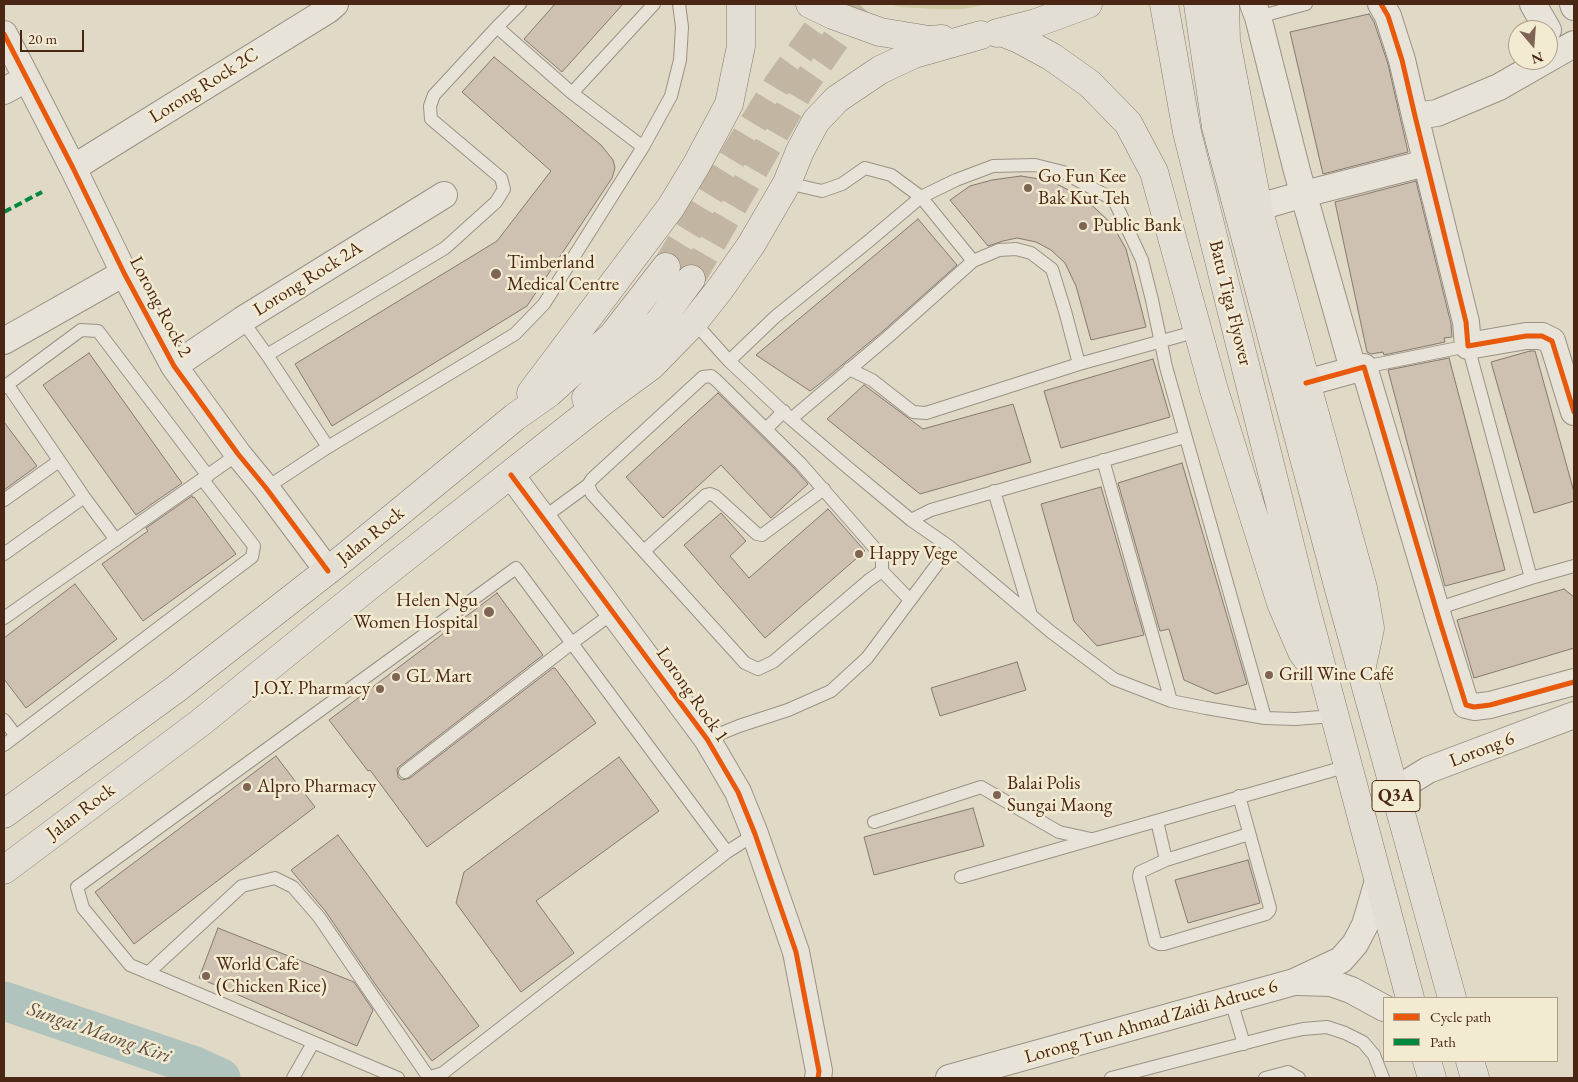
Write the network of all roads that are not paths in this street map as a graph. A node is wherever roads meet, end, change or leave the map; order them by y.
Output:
1 (335, 4) edge
2 (520, 4) edge
3 (654, 4) edge
4 (679, 4) edge
5 (741, 4) edge
6 (810, 4) edge
7 (1088, 4) edge
8 (1164, 4) edge
9 (1198, 4) edge
10 (1225, 4) edge
11 (1306, 4) edge
12 (1381, 4) edge
13 (1533, 4) edge
14 (1251, 8) edge
15 (1542, 20) edge
16 (497, 27) junction
17 (4, 34) edge
18 (991, 34) junction
19 (1558, 40) edge
20 (1567, 49) edge
21 (1232, 72) junction
22 (15, 85) edge
23 (572, 92) junction
24 (1415, 116) junction
25 (643, 148) junction
26 (1426, 163) junction
27 (73, 168) junction
28 (787, 183) junction
29 (1304, 194) junction
30 (444, 195) dead end
31 (921, 197) junction
32 (1259, 207) junction
33 (973, 261) junction
34 (666, 267) tunnel mouth
35 (124, 273) junction
36 (691, 279) tunnel mouth
37 (242, 320) junction
38 (694, 322) junction
39 (1198, 331) junction
40 (4, 341) edge
41 (1160, 342) junction
42 (1468, 346) junction
43 (267, 355) junction
44 (729, 361) junction
45 (1079, 364) junction
46 (174, 366) junction
47 (1359, 368) junction
48 (849, 369) junction
49 (1306, 383) junction
50 (5, 386) edge
51 (1574, 412) edge
52 (788, 415) junction
53 (515, 417) junction
54 (766, 429) junction
55 (1185, 437) junction
56 (328, 447) junction
57 (238, 454) junction
58 (1102, 460) junction
59 (59, 461) junction
60 (511, 475) junction
61 (205, 478) junction
62 (588, 486) junction
63 (266, 488) junction
64 (824, 489) junction
65 (994, 491) junction
66 (84, 497) junction
67 (4, 500) edge
68 (544, 518) junction
69 (911, 520) junction
70 (116, 540) junction
71 (950, 547) junction
72 (644, 551) junction
73 (4, 554) edge
74 (1574, 566) edge
75 (328, 571) junction
76 (882, 571) junction
77 (1531, 578) junction
78 (910, 600) junction
79 (1436, 609) junction
80 (614, 612) junction
81 (1031, 615) junction
82 (4, 618) edge
83 (572, 643) junction
84 (1361, 668) junction
85 (1574, 682) edge
86 (1327, 683) junction
87 (1171, 701) junction
88 (1574, 715) edge
89 (1334, 716) junction
90 (1265, 718) junction
91 (4, 720) edge
92 (16, 736) junction
93 (707, 739) junction
94 (4, 745) edge
95 (1348, 766) junction
96 (405, 772) dead end
97 (1239, 796) junction
98 (1396, 796) junction
99 (4, 814) edge
100 (1157, 821) junction
101 (874, 822) dead end
102 (755, 834) junction
103 (1249, 834) junction
104 (1094, 839) junction
105 (726, 852) junction
106 (1166, 860) junction
107 (4, 870) edge
108 (962, 877) dead end
109 (1378, 881) junction
110 (148, 973) junction
111 (1294, 982) junction
112 (1410, 997) edge
113 (1452, 997) edge
114 (1231, 1001) junction
115 (1383, 1007) edge
116 (313, 1043) junction
117 (1244, 1044) junction
118 (1427, 1062) edge
119 (1470, 1062) edge
120 (1150, 1073) edge
121 (293, 1078) edge
122 (398, 1078) edge
123 (429, 1078) edge
124 (818, 1078) edge
125 (949, 1078) edge
126 (1111, 1078) edge
127 (1265, 1078) edge
128 (1299, 1078) edge
129 (1383, 1078) edge
130 (1432, 1078) edge
131 (1474, 1078) edge

1 - 27 street, Lorong Rock 2C
2 - 16 lane
3 - 23 lane
4 - 25 lane
5 - 53 main road
6 - 18 main road
7 - 18 main road
8 - 86 main road, Batu Tiga Flyover
9 - 84 main road, Batu Tiga Flyover / Q3A
10 - 21 main road
11 - 14 lane
12 - 24 street
13 - 15 street
14 - 21 street
14 - 29 street
16 - 23 lane
16 - 43 lane
17 - 22 street, Lorong Rock 2
18 - 28 main road, Jalan Rock
18 - 39 main road
19 - 20 street
20 - 24 street
21 - 32 main road
22 - 27 street, Lorong Rock 2
23 - 25 lane
24 - 26 street
25 - 56 lane
26 - 29 street
26 - 42 street
27 - 35 street, Lorong Rock 2
28 - 31 lane
28 - 38 main road, Jalan Rock
29 - 32 street
29 - 47 street
30 - 37 street, Lorong Rock 2A
31 - 33 lane
31 - 41 lane
31 - 44 lane
32 - 49 main road
33 - 45 lane
33 - 48 lane
34 - 53 main road, Jalan Rock
35 - 40 street
35 - 46 street, Lorong Rock 2
36 - 60 main road, Jalan Rock
37 - 43 lane
37 - 46 street, Lorong Rock 2A
38 - 44 lane
38 - 60 main road, Jalan Rock
39 - 41 lane
39 - 86 main road
41 - 45 lane
41 - 55 lane
42 - 47 lane
42 - 51 street
42 - 77 lane
43 - 56 lane
44 - 52 lane
45 - 48 lane
46 - 57 street, Lorong Rock 2
47 - 49 street
47 - 79 street
48 - 52 lane
49 - 84 main road
50 - 59 lane
50 - 61 lane
52 - 54 lane
52 - 69 lane
53 - 75 main road, Jalan Rock
54 - 62 lane
54 - 64 lane
55 - 58 lane
55 - 90 lane
56 - 63 lane
57 - 61 lane
57 - 63 street, Lorong Rock 2
58 - 65 lane
58 - 87 lane
59 - 66 lane
59 - 67 lane
60 - 68 street, Lorong Rock 1
60 - 107 main road, Jalan Rock
61 - 70 lane
61 - 92 lane
62 - 68 lane
62 - 72 lane
63 - 75 street, Lorong Rock 2
64 - 72 lane
64 - 76 lane
65 - 69 lane
65 - 81 lane
66 - 70 lane
66 - 73 lane
68 - 80 street, Lorong Rock 1
69 - 71 lane
70 - 82 lane
71 - 78 lane
71 - 81 lane
72 - 76 lane
74 - 77 lane
75 - 99 main road, Jalan Rock
76 - 78 lane
77 - 79 lane
78 - 93 lane
79 - 85 street
80 - 83 lane
80 - 93 street, Lorong Rock 1
81 - 87 lane
83 - 96 lane
83 - 105 lane
83 - 110 lane
84 - 98 main road, Q3A
86 - 89 main road, Batu Tiga Flyover
87 - 90 lane
88 - 98 street, Lorong 6
89 - 90 lane
89 - 95 main road, Batu Tiga Flyover
91 - 92 lane
92 - 94 lane
93 - 102 street, Lorong Rock 1
95 - 97 lane
95 - 109 main road, Batu Tiga Flyover
97 - 100 lane
97 - 103 lane
98 - 113 main road, Q3A
100 - 104 lane
100 - 106 lane
101 - 104 lane
102 - 105 lane
102 - 124 street, Lorong Rock 1
103 - 106 lane
103 - 106 lane
104 - 108 lane
105 - 123 lane
109 - 111 street, Lorong Tun Ahmad Zaidi Adruce 6
109 - 112 main road, Batu Tiga Flyover
110 - 116 lane
110 - 123 lane
111 - 114 street, Lorong Tun Ahmad Zaidi Adruce 6
111 - 115 street, Lorong Tun Ahmad Zaidi Adruce 6
114 - 117 lane
114 - 125 street, Lorong Tun Ahmad Zaidi Adruce 6
116 - 121 lane
116 - 122 lane
117 - 120 lane
117 - 129 lane
118 - 130 main road
119 - 131 main road
120 - 126 lane
127 - 128 lane

